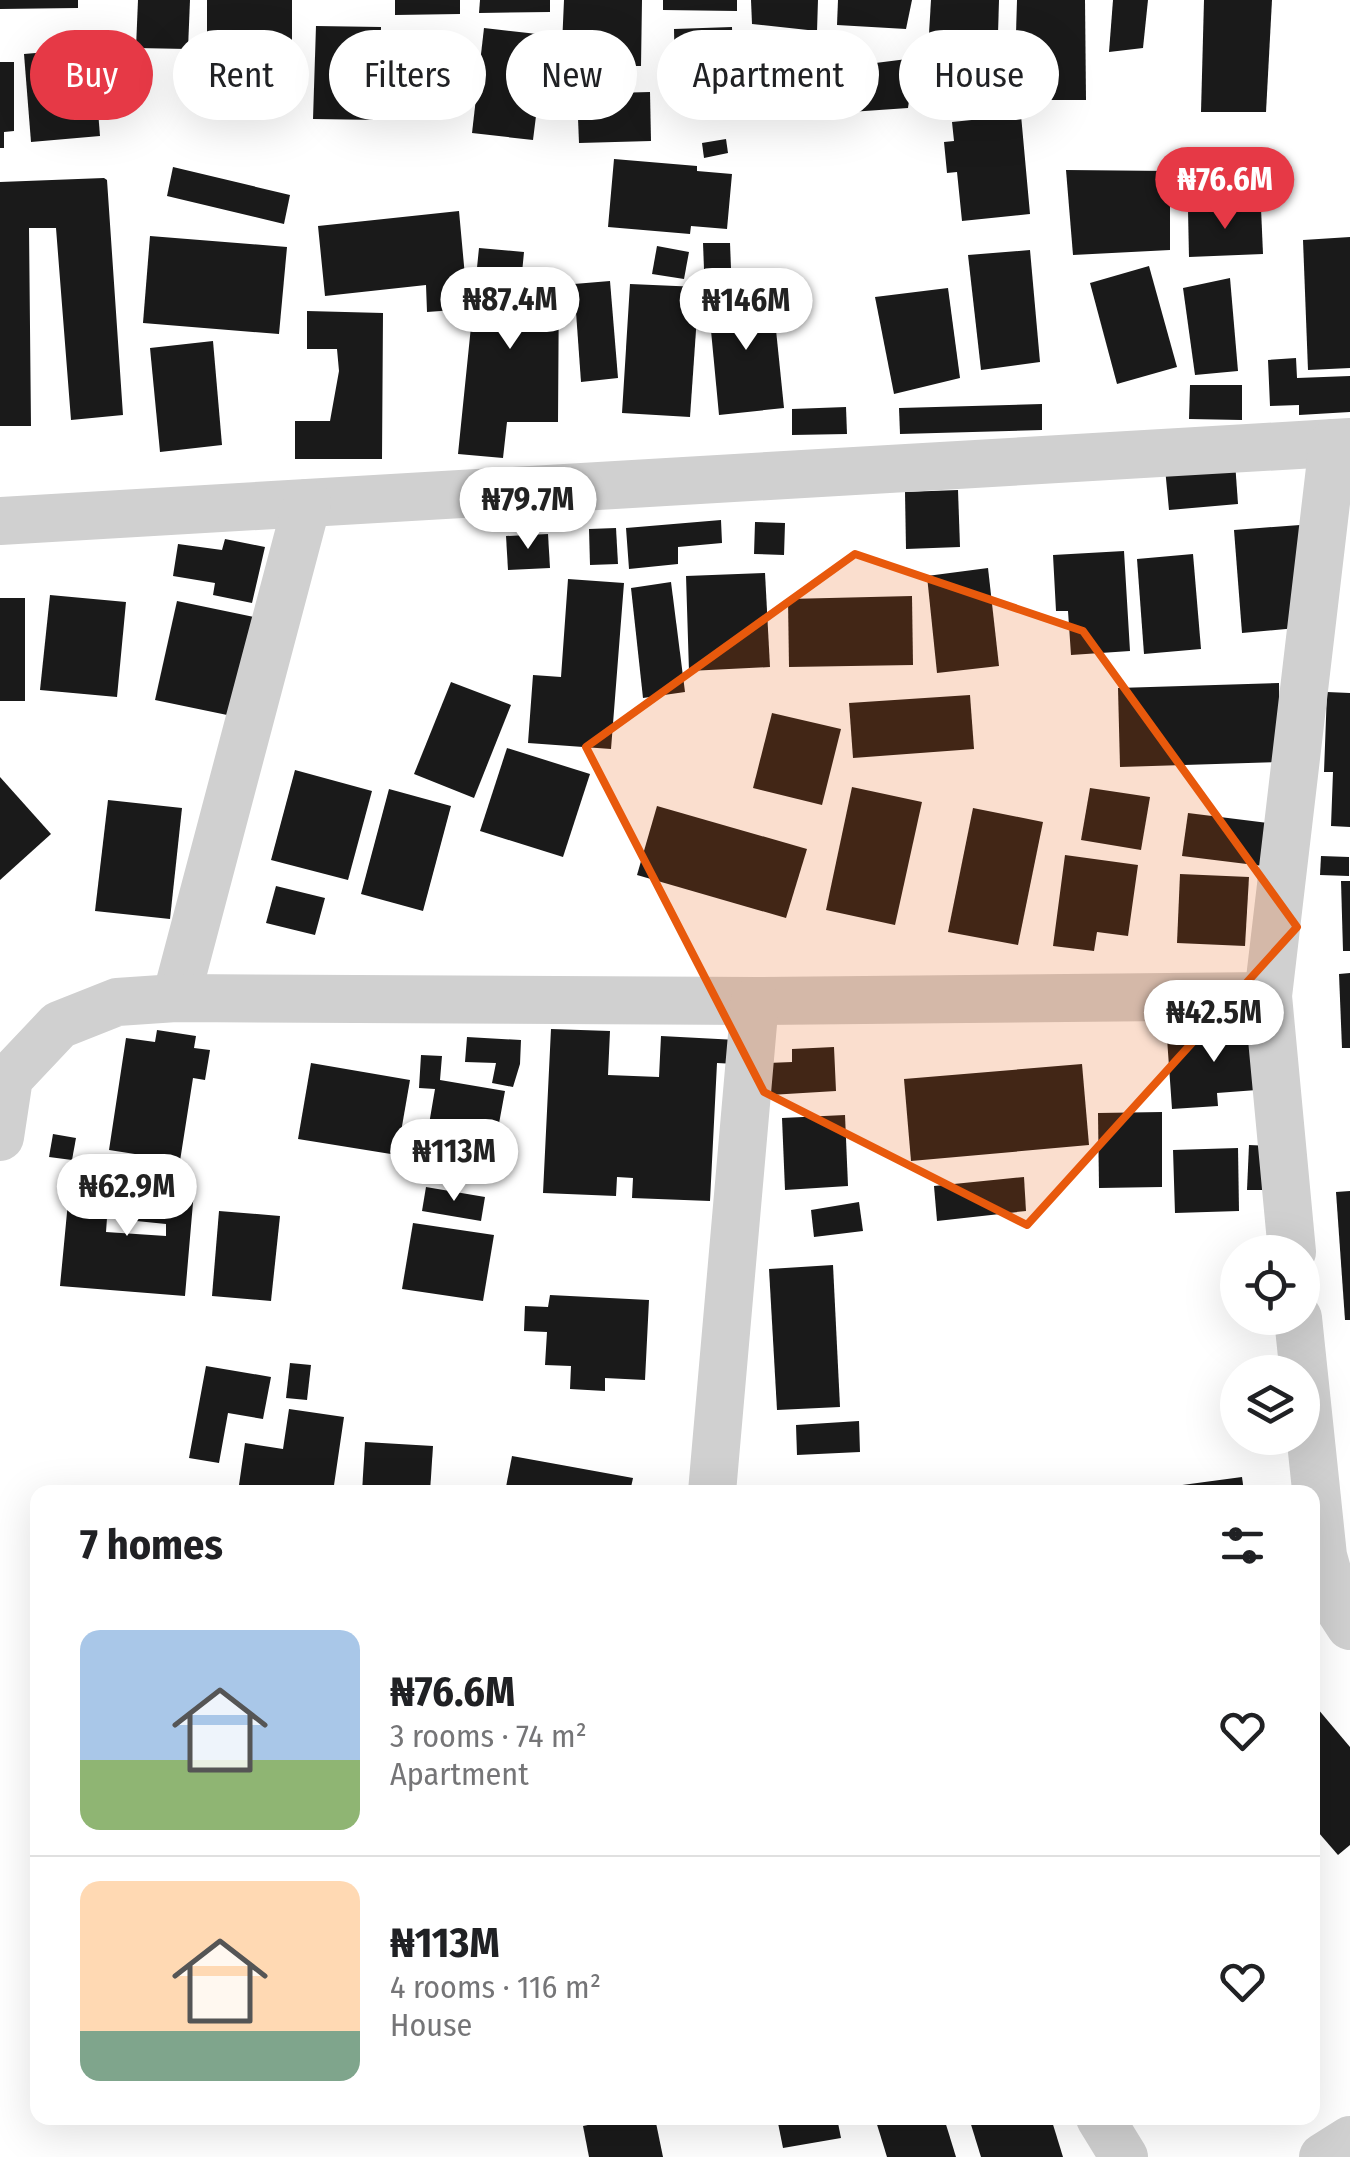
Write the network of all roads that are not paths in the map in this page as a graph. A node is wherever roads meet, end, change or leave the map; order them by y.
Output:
1 (1342, 442) edge
2 (307, 504) junction
3 (0, 521) edge
4 (1268, 996) junction
5 (176, 998) junction
6 (755, 1001) junction
7 (0, 1137) edge
8 (1290, 1235) edge
9 (1302, 1335) edge
10 (1330, 1448) edge
11 (713, 1485) edge
12 (1350, 1626) edge
13 (1104, 2125) edge
14 (1350, 2140) edge
15 (1124, 2157) edge
16 (1323, 2157) edge

1 - 2 street
1 - 4 street
2 - 3 street
2 - 5 street
4 - 6 street
4 - 8 street
5 - 6 street
5 - 7 street
6 - 11 street
9 - 10 street
10 - 12 street
13 - 15 street
14 - 16 street

